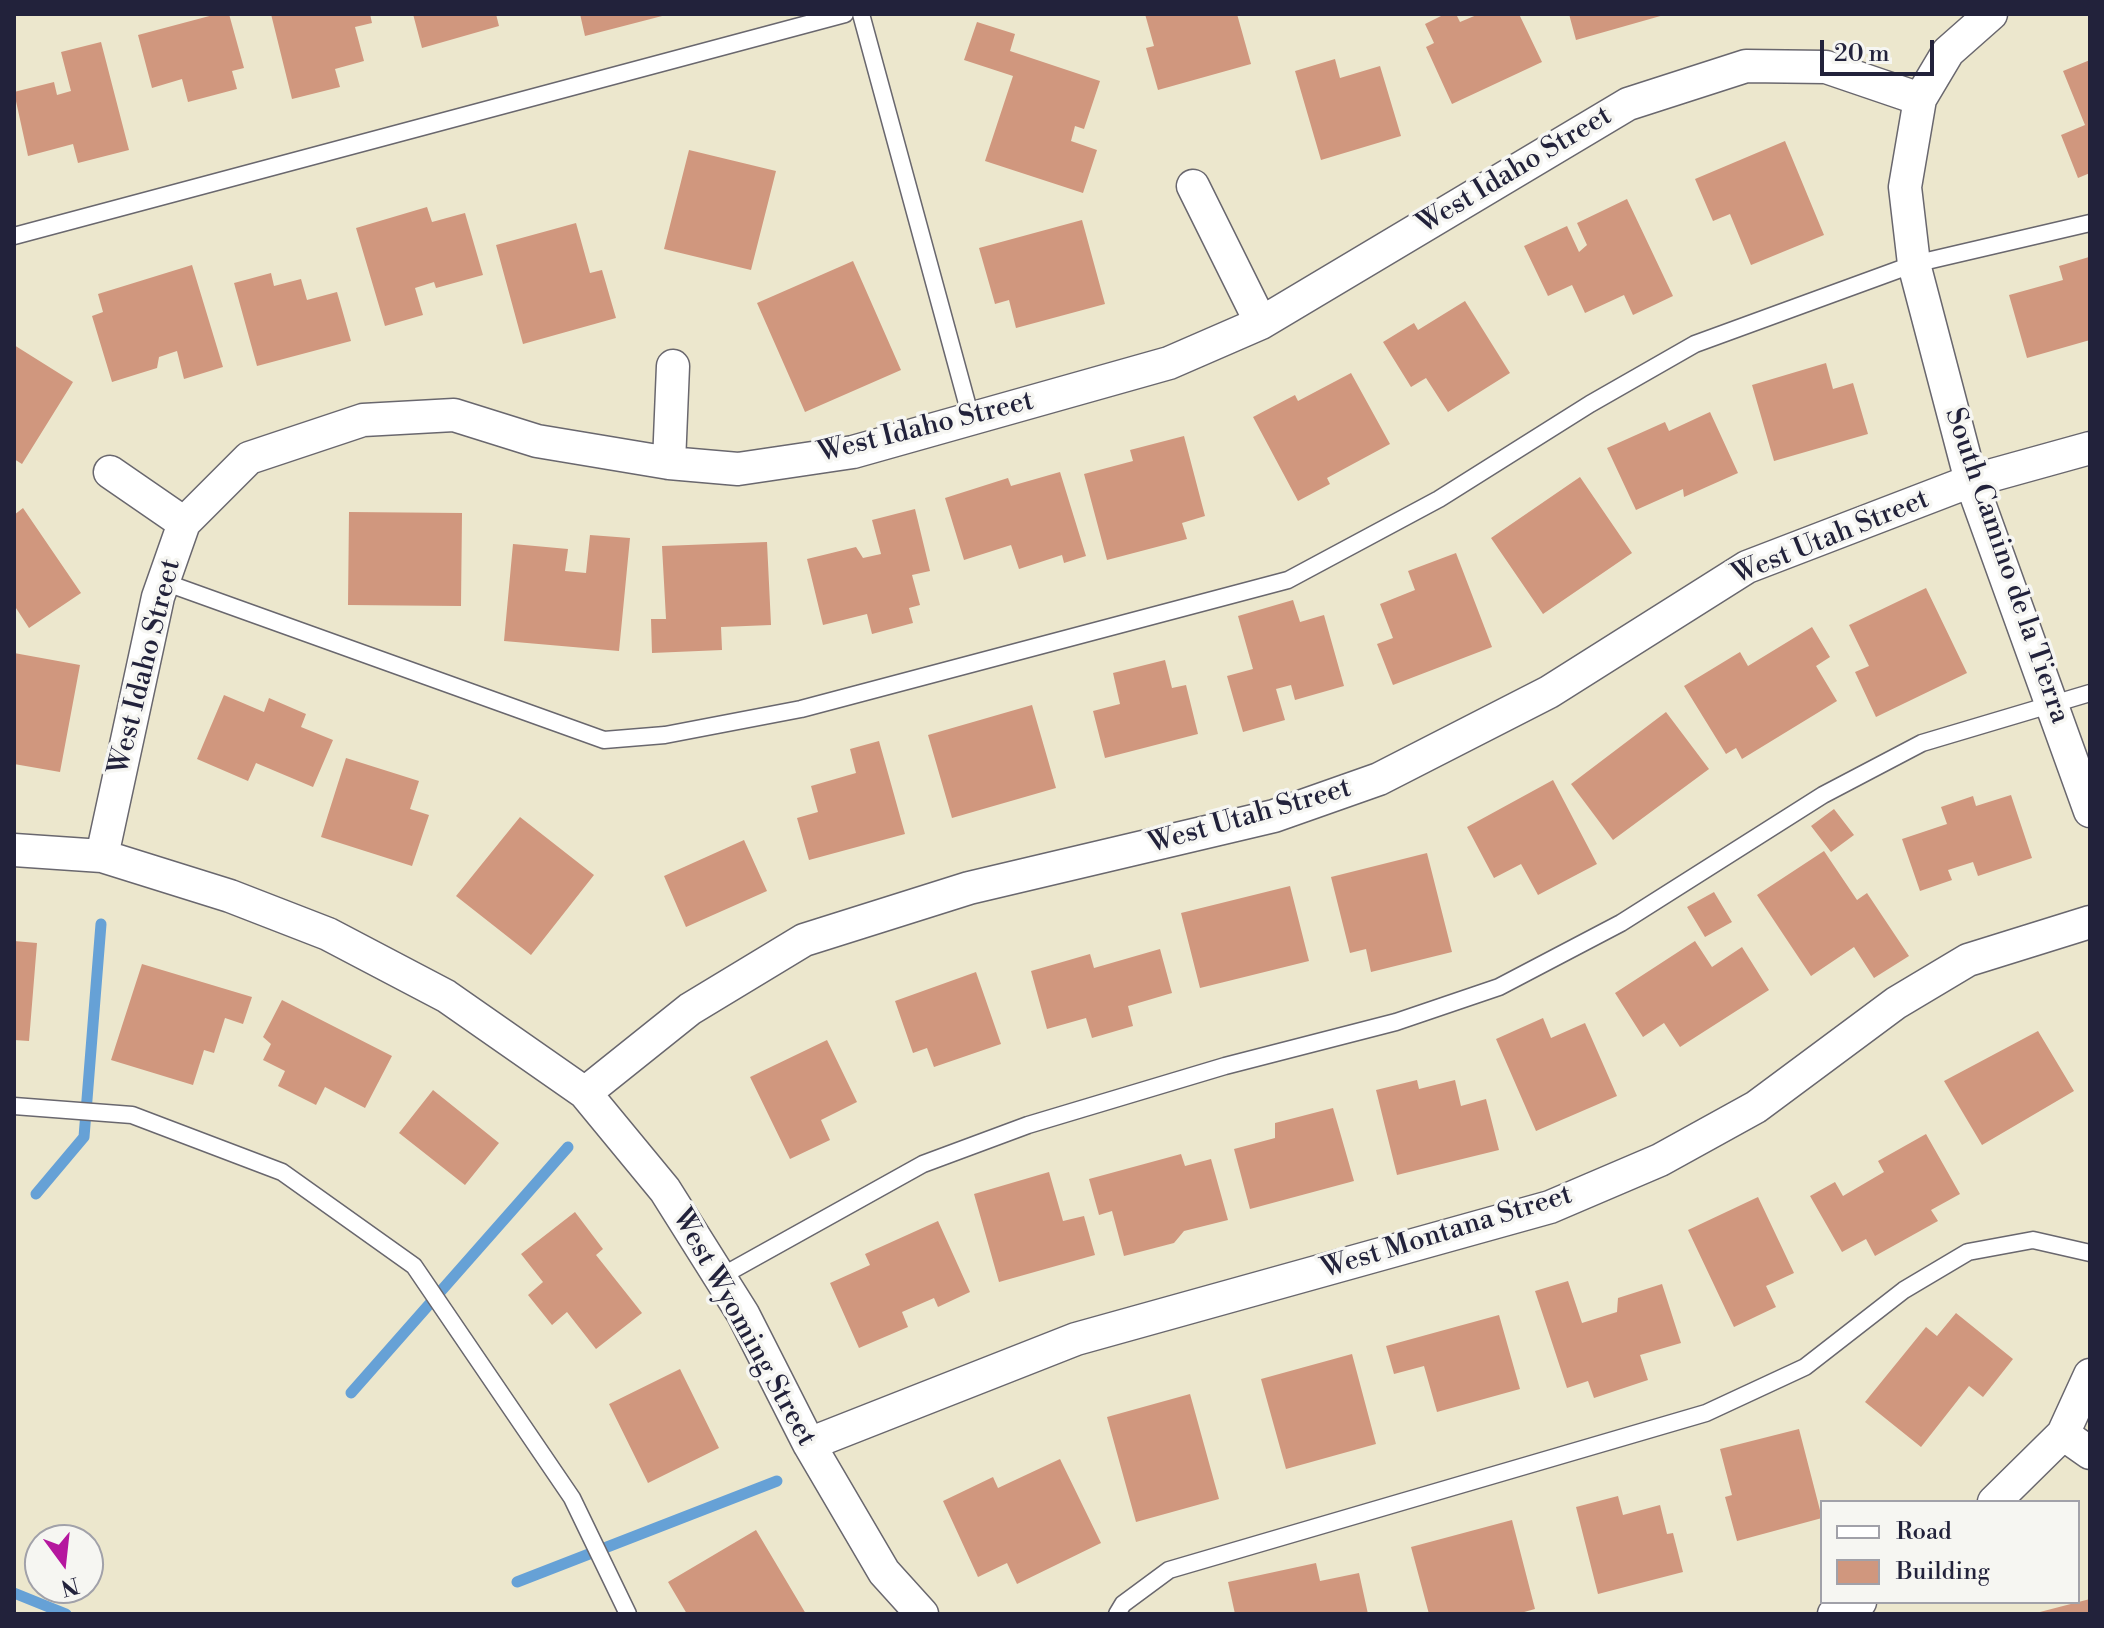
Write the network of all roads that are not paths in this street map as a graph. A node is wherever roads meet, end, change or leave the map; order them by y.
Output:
1 (845, 14) edge
2 (861, 14) edge
3 (1991, 14) edge
4 (1920, 99) junction
5 (1193, 186) dead end
6 (2090, 223) edge
7 (14, 236) edge
8 (1914, 264) junction
9 (1261, 323) junction
10 (673, 366) dead end
11 (971, 418) junction
12 (2090, 448) edge
13 (669, 463) junction
14 (110, 472) dead end
15 (1971, 481) junction
16 (184, 523) junction
17 (164, 582) junction
18 (2090, 693) edge
19 (2051, 703) junction
20 (2090, 811) edge
21 (14, 850) edge
22 (102, 856) junction
23 (2090, 922) edge
24 (585, 1093) junction
25 (14, 1106) edge
26 (2090, 1253) edge
27 (720, 1277) junction
28 (2090, 1375) edge
29 (2063, 1434) junction
30 (809, 1444) junction
31 (2090, 1453) edge
32 (1996, 1500) edge
33 (1856, 1604) edge
34 (628, 1614) edge
35 (922, 1614) edge
36 (1117, 1614) edge
37 (1834, 1614) edge

1 - 7 lane
2 - 11 lane
3 - 4 street, South Camino de la Tierra
4 - 8 street, South Camino de la Tierra
4 - 9 street, West Idaho Street
5 - 9 street
6 - 8 lane
8 - 15 street, South Camino de la Tierra
8 - 17 lane
9 - 11 street, West Idaho Street
10 - 13 street
11 - 13 street, West Idaho Street
12 - 15 street, West Utah Street
13 - 16 street, West Idaho Street
14 - 16 street
15 - 19 street, South Camino de la Tierra
15 - 24 street, West Utah Street
16 - 17 street, West Idaho Street
17 - 22 street, West Idaho Street
18 - 19 lane
19 - 20 street, South Camino de la Tierra
19 - 27 lane
21 - 22 street, West Wyoming Street
22 - 24 street, West Wyoming Street
23 - 30 street, West Montana Street
24 - 27 street, West Wyoming Street
25 - 34 lane
26 - 36 lane
27 - 30 street, West Wyoming Street
28 - 29 street
29 - 31 street
29 - 32 street
30 - 35 street, West Wyoming Street
33 - 37 street

